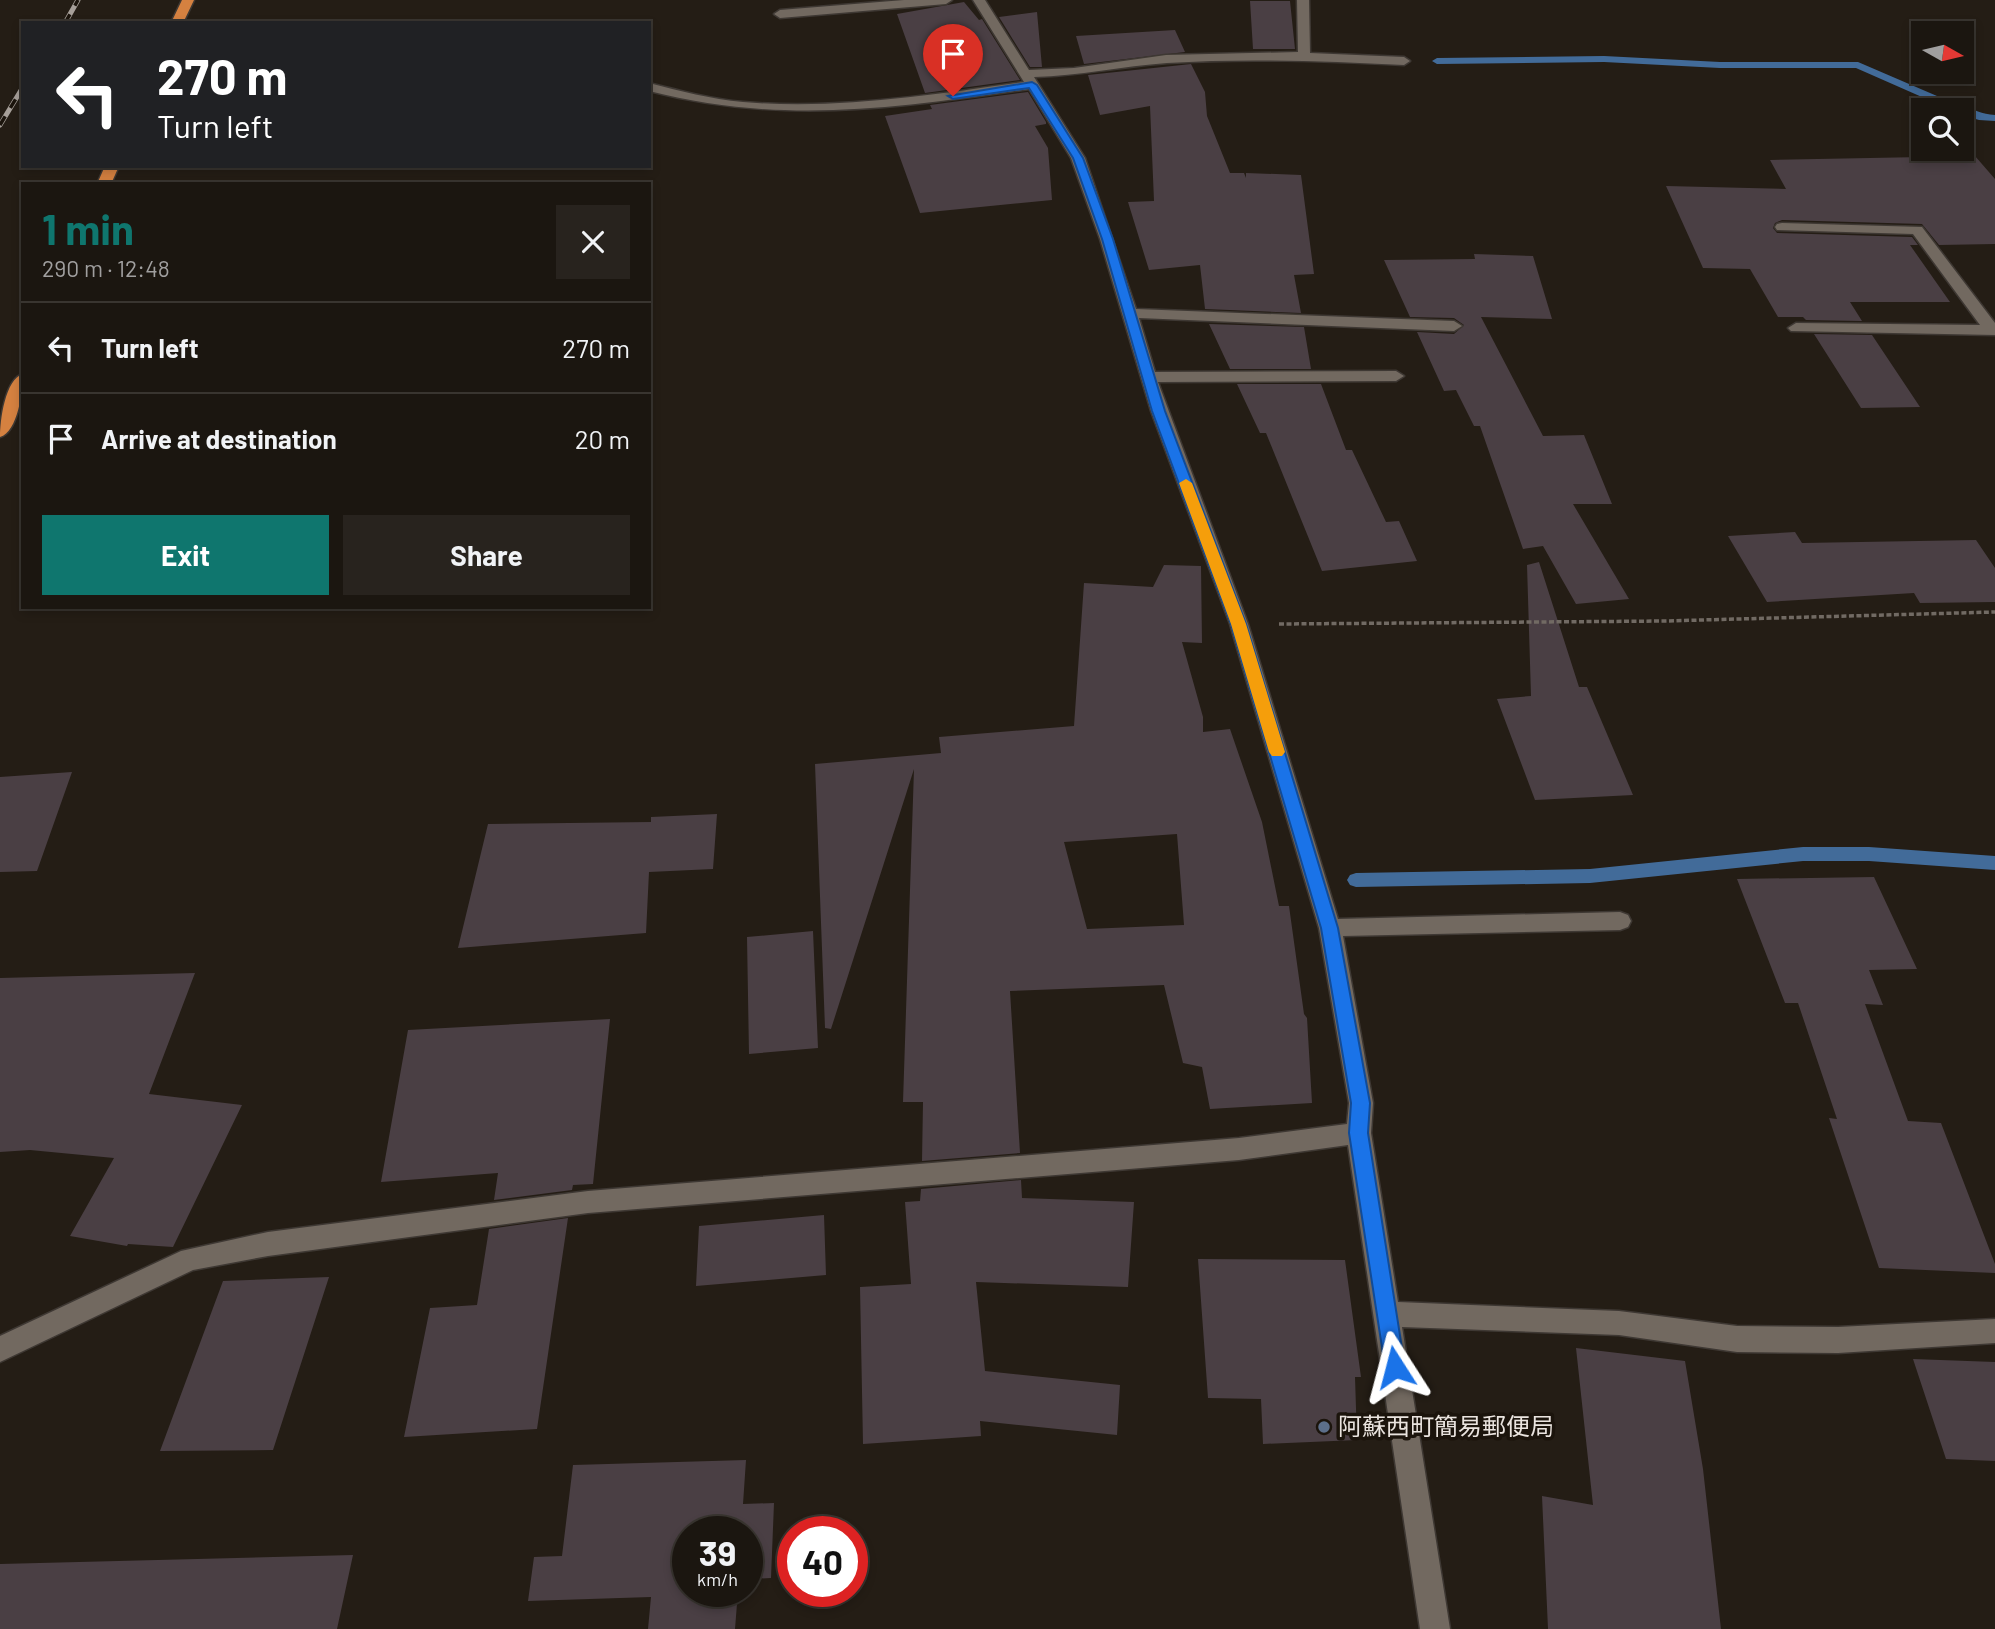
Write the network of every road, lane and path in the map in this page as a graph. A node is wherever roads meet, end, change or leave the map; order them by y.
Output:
1 (188, 0) edge
2 (946, 0) edge
3 (979, 0) edge
4 (1303, 0) edge
5 (780, 14) dead end
6 (178, 21) edge
7 (1304, 56) junction
8 (1404, 61) dead end
9 (1029, 79) junction
10 (651, 88) edge
11 (1782, 227) dead end
12 (1130, 313) junction
13 (1454, 326) dead end
14 (1796, 328) dead end
15 (1993, 330) edge
16 (1396, 376) dead end
17 (1149, 377) junction
18 (21, 384) edge
19 (0, 432) edge
20 (1995, 612) edge
21 (1239, 624) junction
22 (1620, 921) dead end
23 (1330, 928) junction
24 (1359, 1133) junction
25 (1387, 1314) junction
26 (1995, 1331) edge
27 (0, 1349) edge
28 (1435, 1629) edge

1 - 6 highway
2 - 5 street
3 - 9 street
4 - 7 street
7 - 8 street
7 - 9 street
9 - 10 street
9 - 12 street
11 - 15 street
12 - 13 street
12 - 17 street
14 - 15 street
16 - 17 street
17 - 21 street
18 - 19 highway
20 - 21 path
21 - 23 street
22 - 23 street
23 - 24 street
24 - 25 street
24 - 27 street
25 - 26 street
25 - 28 street

